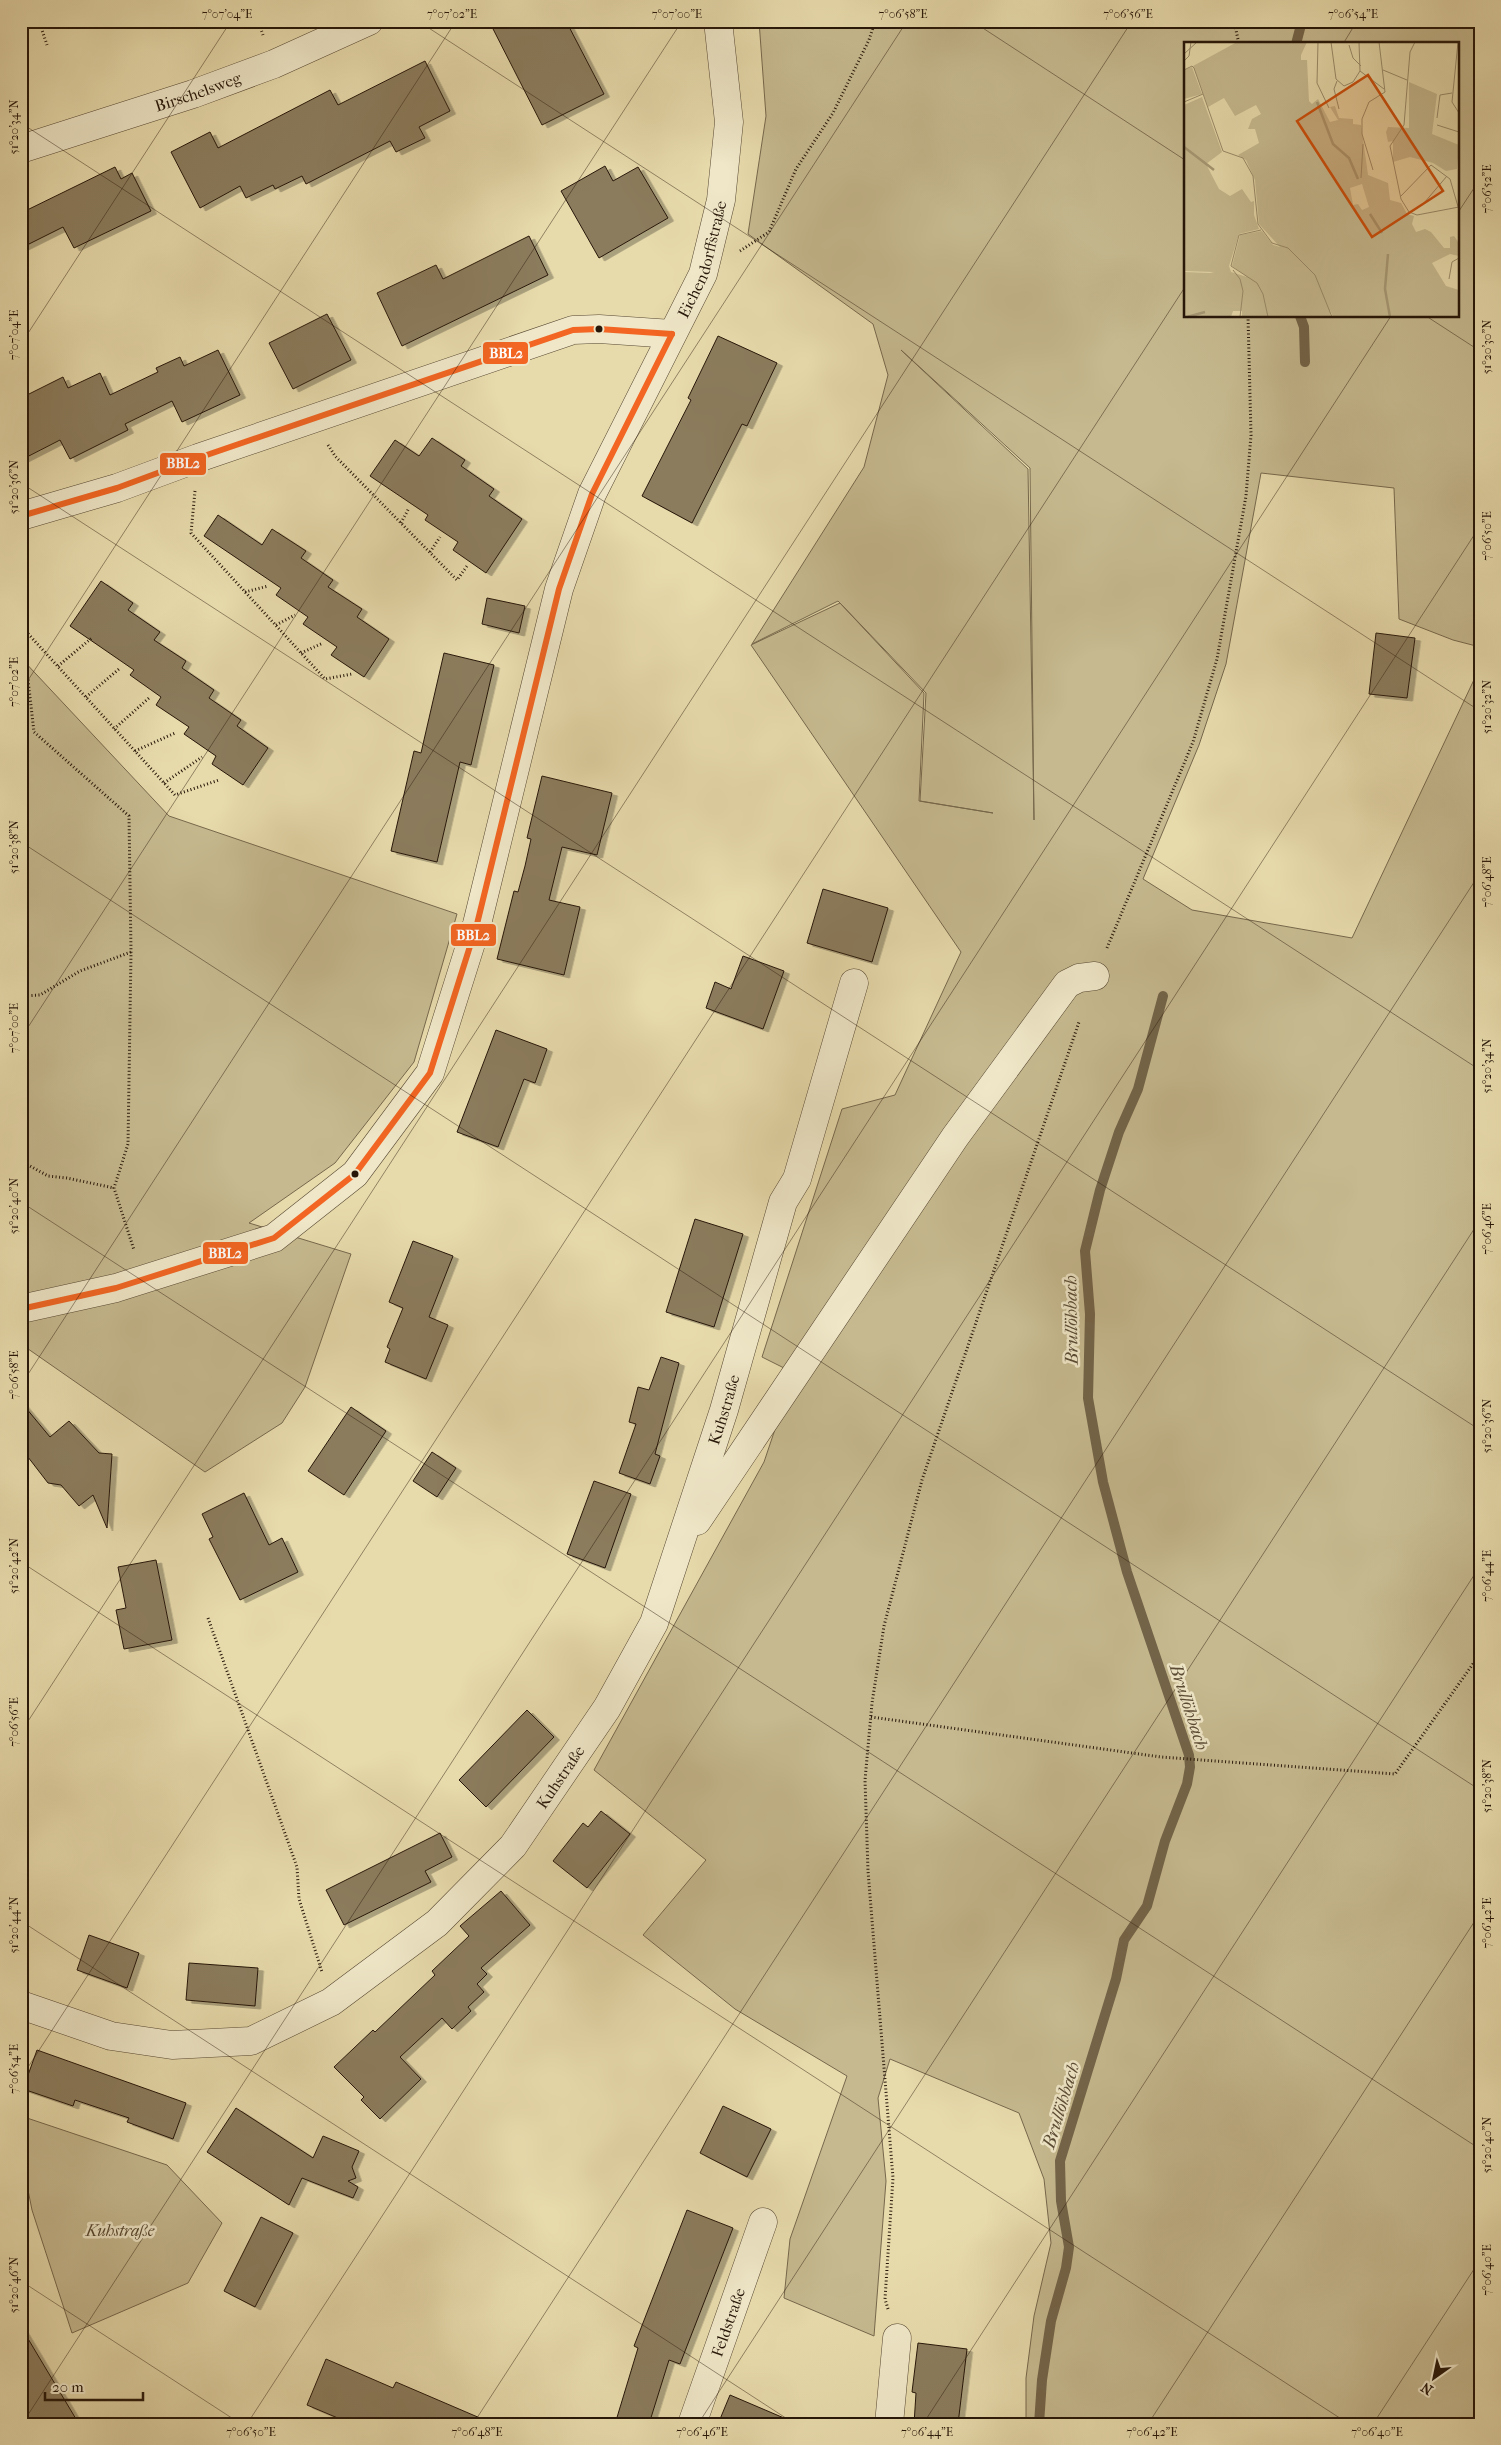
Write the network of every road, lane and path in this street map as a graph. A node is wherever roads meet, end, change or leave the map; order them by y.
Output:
1 (39, 21) edge
2 (369, 21) edge
3 (718, 21) edge
4 (875, 21) edge
5 (1234, 21) edge
6 (1239, 42) edge
7 (47, 45) dead end
8 (21, 149) edge
9 (703, 274) junction
10 (1248, 318) edge
11 (672, 334) junction
12 (310, 420) junction
13 (198, 458) junction
14 (409, 508) dead end
15 (21, 516) edge
16 (401, 523) junction
17 (440, 537) dead end
18 (430, 552) junction
19 (467, 566) dead end
20 (268, 586) dead end
21 (245, 592) junction
22 (295, 615) dead end
23 (21, 626) edge
24 (276, 626) junction
25 (93, 637) dead end
26 (323, 643) dead end
27 (301, 653) junction
28 (58, 666) junction
29 (120, 669) dead end
30 (21, 672) edge
31 (352, 674) dead end
32 (86, 697) junction
33 (149, 698) dead end
34 (114, 728) junction
35 (175, 733) dead end
36 (135, 751) junction
37 (202, 757) dead end
38 (219, 780) dead end
39 (164, 783) junction
40 (131, 952) junction
41 (1095, 976) junction
42 (854, 983) dead end
43 (21, 996) edge
44 (21, 1161) edge
45 (114, 1188) junction
46 (143, 1279) junction
47 (21, 1309) edge
48 (676, 1552) junction
49 (208, 1618) dead end
50 (1480, 1654) edge
51 (871, 1717) junction
52 (331, 2002) junction
53 (21, 2005) edge
54 (763, 2222) dead end
55 (897, 2338) joint
56 (692, 2424) edge
57 (889, 2424) edge

1 - 7 path
2 - 8 street, Birschelsweg
3 - 9 street, Eichendorffstraße
4 - 9 path
5 - 6 path
9 - 11 street, Eichendorffstraße
10 - 41 path
11 - 12 street
11 - 46 street, Eichendorffstraße
12 - 13 street
12 - 16 path
13 - 15 street
13 - 21 path
14 - 16 path
16 - 18 path
17 - 18 path
18 - 19 path
20 - 21 path
21 - 24 path
22 - 24 path
23 - 28 path
24 - 27 path
25 - 28 path
26 - 27 path
27 - 31 path
28 - 32 path
29 - 32 path
30 - 40 path
32 - 34 path
33 - 34 path
34 - 36 path
35 - 36 path
36 - 39 path
37 - 39 path
38 - 39 path
40 - 43 path
40 - 45 path
41 - 48 street
41 - 51 path
42 - 48 street, Kuhstraße
44 - 45 path
45 - 46 path
46 - 47 street, Eichendorffstraße
48 - 52 street, Kuhstraße
49 - 52 path
50 - 51 path
51 - 55 path
52 - 53 street, Kuhstraße
54 - 56 street, Feldstraße
55 - 57 street

